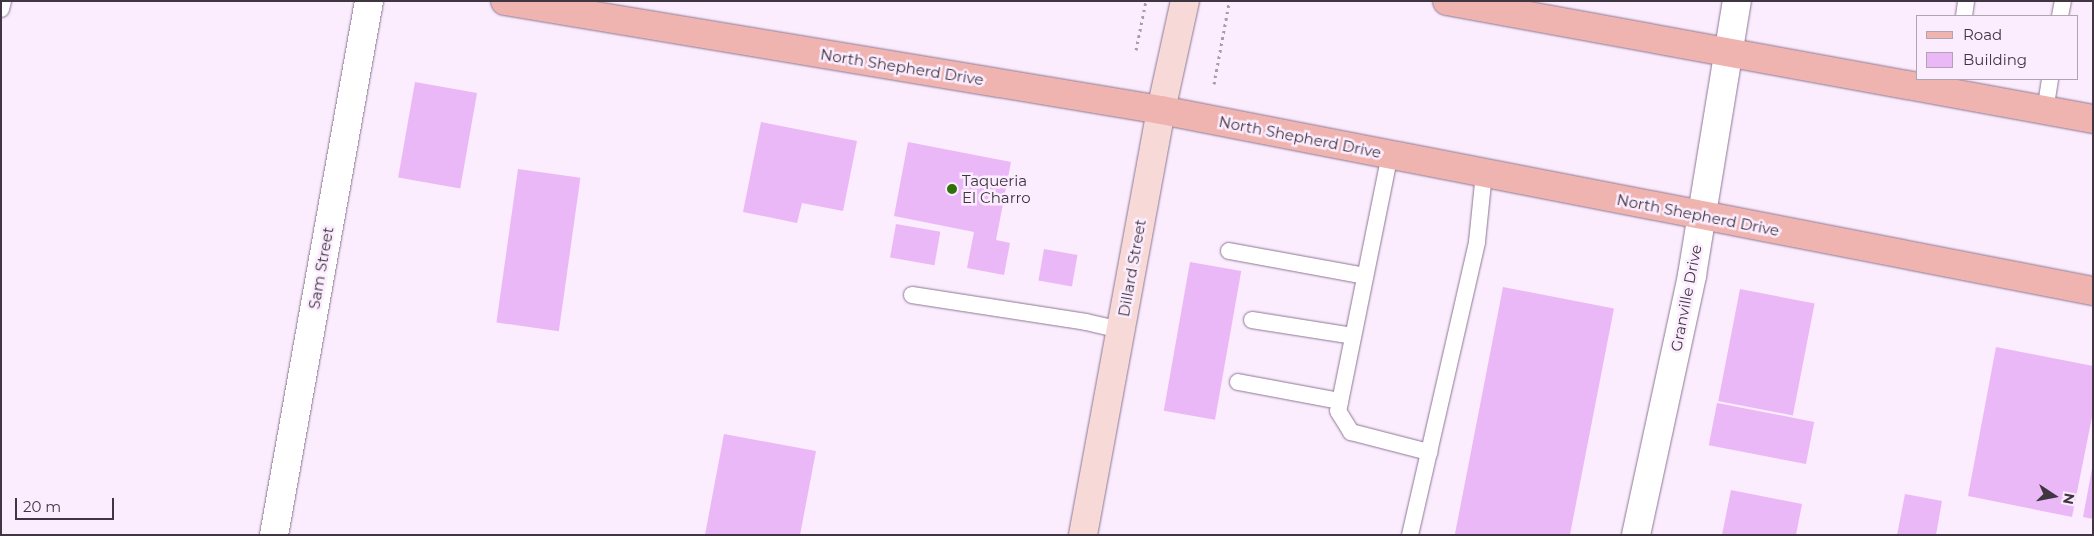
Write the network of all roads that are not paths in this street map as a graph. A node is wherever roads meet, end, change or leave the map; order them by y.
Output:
1 (2, 1) edge
2 (369, 1) edge
3 (505, 1) edge
4 (1185, 1) edge
5 (1447, 1) edge
6 (1737, 1) edge
7 (1966, 1) edge
8 (2063, 1) edge
9 (1, 9) edge
10 (1964, 15) edge
11 (2060, 15) edge
12 (1728, 54) junction
13 (2050, 80) edge
14 (1952, 86) edge
15 (1161, 110) junction
16 (2045, 111) junction
17 (2093, 119) edge
18 (1390, 154) junction
19 (1484, 173) junction
20 (1702, 215) junction
21 (1228, 251) dead end
22 (1365, 276) junction
23 (2093, 291) edge
24 (912, 295) dead end
25 (1252, 320) dead end
26 (1120, 330) junction
27 (1353, 336) junction
28 (1238, 382) dead end
29 (1340, 401) junction
30 (1429, 452) junction
31 (274, 535) edge
32 (1083, 535) edge
33 (1410, 535) edge
34 (1636, 535) edge

1 - 9 lane
2 - 31 street, Sam Street
3 - 15 main road, North Shepherd Drive
4 - 15 street, Dillard Street
5 - 12 main road
6 - 12 street, Granville Drive
7 - 10 lane
8 - 11 lane
12 - 14 main road
12 - 20 street, Granville Drive
13 - 16 lane
14 - 16 main road
15 - 18 main road, North Shepherd Drive
15 - 26 street, Dillard Street
16 - 17 main road
18 - 19 main road, North Shepherd Drive
18 - 22 lane
19 - 20 main road, North Shepherd Drive
19 - 30 lane
20 - 23 main road, North Shepherd Drive
20 - 34 street, Granville Drive
21 - 22 lane
22 - 27 lane
24 - 26 lane
25 - 27 lane
26 - 32 street, Dillard Street
27 - 29 lane
28 - 29 lane
29 - 30 lane
30 - 33 lane

